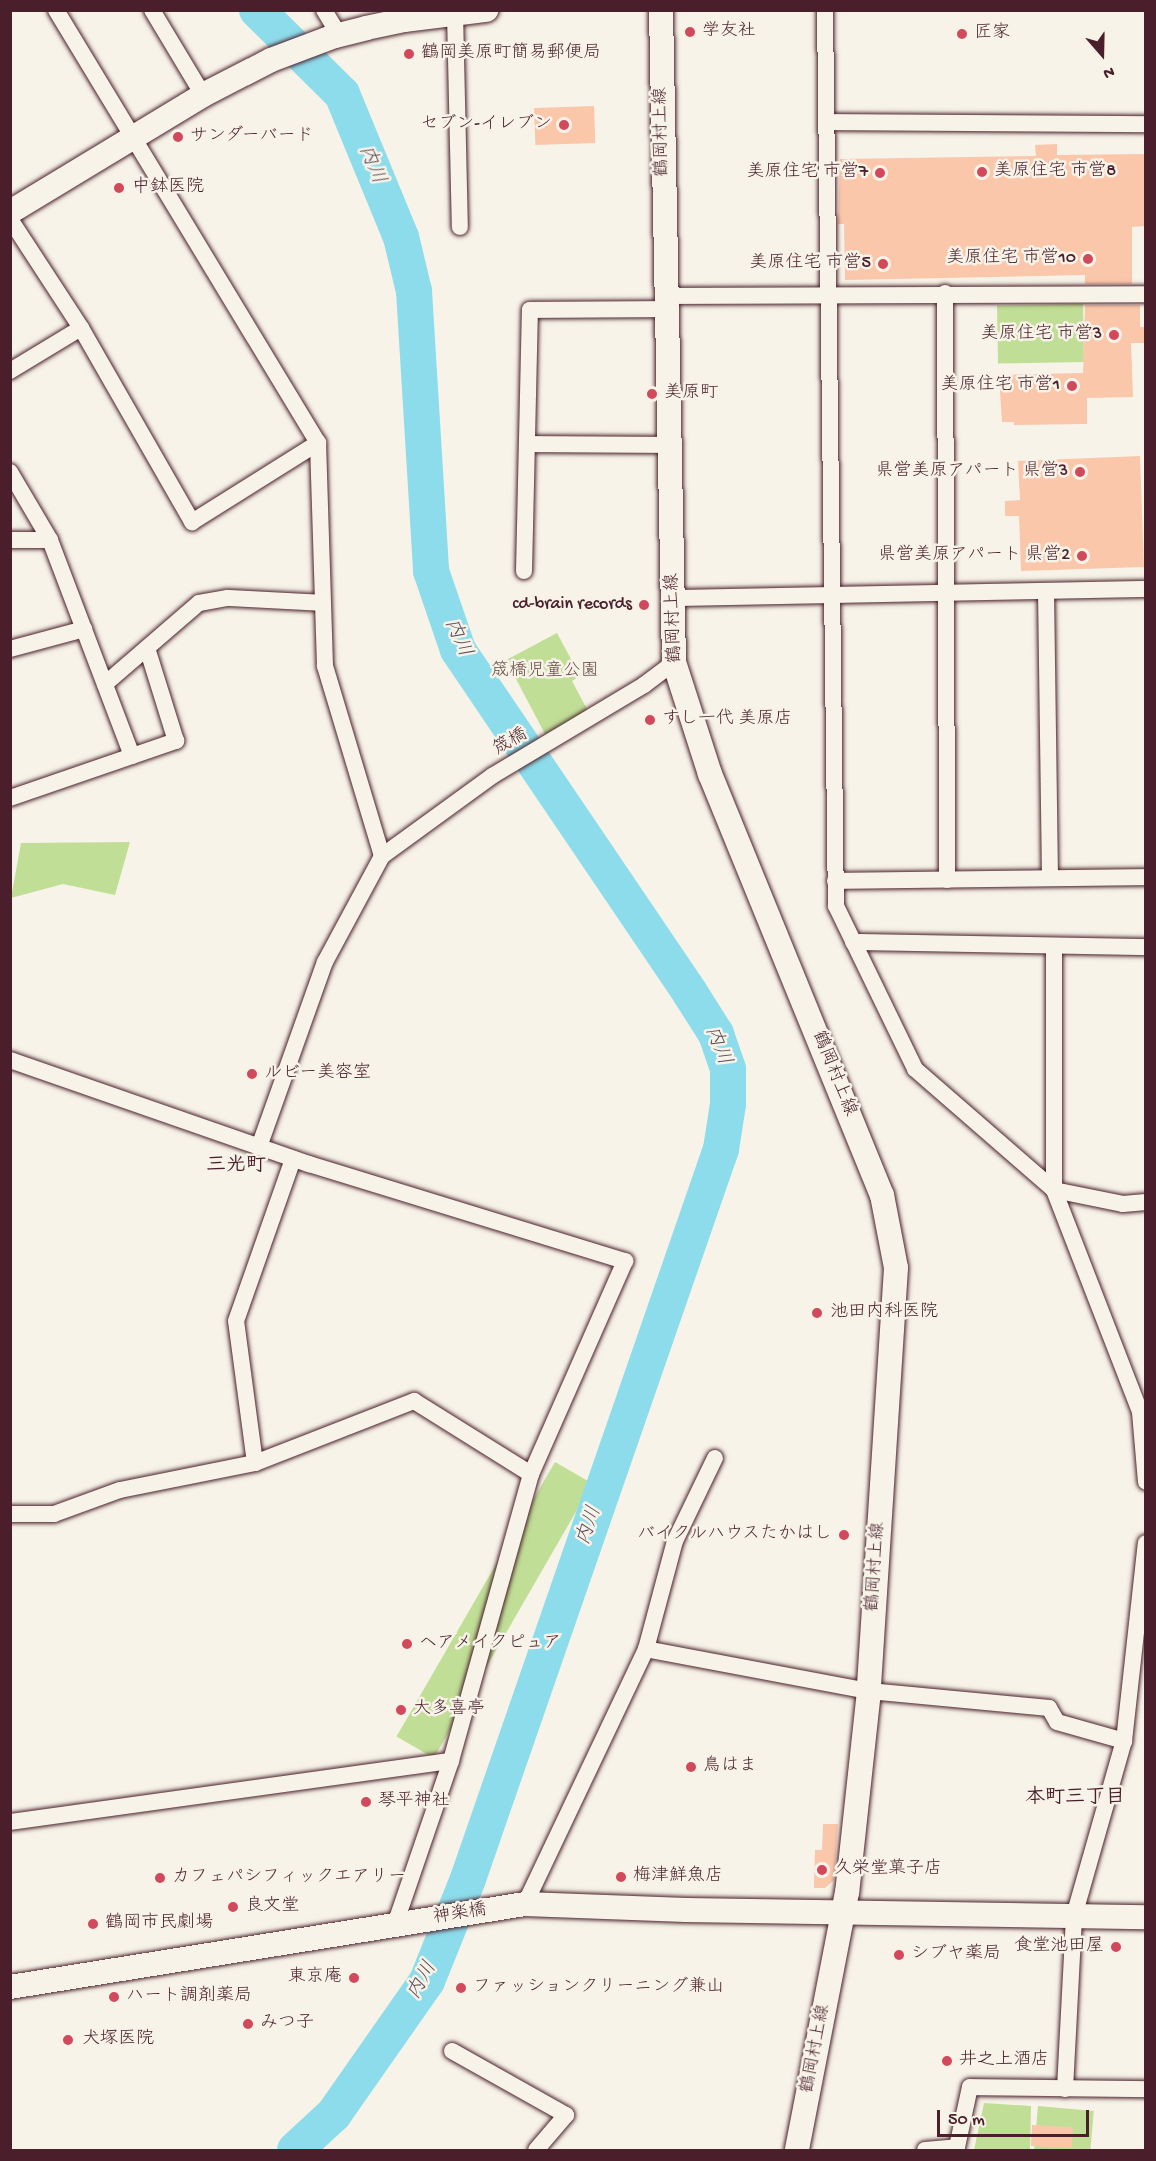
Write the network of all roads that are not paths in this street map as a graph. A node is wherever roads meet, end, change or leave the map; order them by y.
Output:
1 (56, 10) edge
2 (152, 10) edge
3 (324, 10) edge
4 (486, 10) edge
5 (661, 10) edge
6 (825, 10) edge
7 (455, 13) junction
8 (366, 19) edge
9 (337, 35) junction
10 (203, 95) junction
11 (826, 122) junction
12 (1146, 124) edge
13 (132, 137) junction
14 (10, 212) edge
15 (10, 219) edge
16 (460, 227) dead end
17 (945, 293) junction
18 (1146, 294) edge
19 (827, 296) junction
20 (667, 303) junction
21 (81, 328) junction
22 (10, 371) edge
23 (318, 443) junction
24 (527, 444) junction
25 (670, 445) junction
26 (10, 472) edge
27 (10, 540) edge
28 (50, 540) junction
29 (524, 571) dead end
30 (1146, 589) edge
31 (1047, 591) junction
32 (944, 593) junction
33 (832, 596) junction
34 (673, 598) junction
35 (322, 603) junction
36 (84, 629) junction
37 (147, 648) junction
38 (10, 649) edge
39 (674, 662) junction
40 (105, 684) junction
41 (132, 756) junction
42 (10, 798) edge
43 (382, 856) junction
44 (1146, 877) edge
45 (1050, 878) junction
46 (947, 879) junction
47 (835, 881) junction
48 (853, 942) junction
49 (1054, 945) junction
50 (1146, 947) edge
51 (10, 1060) edge
52 (259, 1147) junction
53 (293, 1159) junction
54 (1054, 1190) junction
55 (1146, 1202) edge
56 (715, 1458) dead end
57 (255, 1463) junction
58 (531, 1474) junction
59 (1146, 1482) edge
60 (10, 1514) edge
61 (1146, 1543) edge
62 (646, 1649) junction
63 (869, 1691) junction
64 (1124, 1741) junction
65 (451, 1761) junction
66 (10, 1822) edge
67 (525, 1904) junction
68 (844, 1912) junction
69 (1074, 1916) junction
70 (1146, 1917) edge
71 (395, 1925) junction
72 (10, 1988) edge
73 (452, 2051) dead end
74 (1065, 2089) junction
75 (1146, 2089) edge
76 (536, 2151) edge
77 (797, 2151) edge
78 (925, 2151) edge

1 - 13 street
2 - 10 street
3 - 9 street
4 - 7 main road
5 - 20 main road, 鶴岡村上線
6 - 11 street
7 - 8 main road
7 - 16 street
8 - 9 main road
9 - 10 main road
10 - 13 main road
11 - 12 street
11 - 19 street
13 - 14 main road
13 - 23 street
15 - 21 street
17 - 18 street
17 - 19 street
17 - 32 street
19 - 20 street
19 - 33 street
20 - 24 street
20 - 25 main road, 鶴岡村上線
21 - 22 street
21 - 23 street
23 - 35 street
24 - 25 street
24 - 29 street
25 - 34 main road, 鶴岡村上線
26 - 28 street
27 - 28 street
28 - 36 street
30 - 31 street
31 - 32 street
31 - 45 street
32 - 33 street
32 - 46 street
33 - 34 street
33 - 47 street
34 - 39 main road, 鶴岡村上線
35 - 37 street
35 - 43 street
36 - 38 street
36 - 40 street
37 - 40 street
37 - 41 street
39 - 43 street, 筬橋
39 - 63 main road, 鶴岡村上線
40 - 41 street
41 - 42 street
43 - 52 street
44 - 45 street
45 - 46 street
46 - 47 street
47 - 48 street
48 - 49 street
48 - 54 street
49 - 50 street
49 - 54 street
51 - 52 street
52 - 53 street
53 - 57 street
53 - 58 street
54 - 55 street
54 - 59 street
56 - 62 street
57 - 58 street
57 - 60 street
58 - 65 street
61 - 64 street
62 - 63 street
62 - 67 street
63 - 64 street
63 - 68 main road, 鶴岡村上線
64 - 69 street
65 - 66 street
65 - 71 street
67 - 68 main road, 神楽橋
67 - 71 main road, 神楽橋
68 - 69 main road, 神楽橋
68 - 77 main road, 鶴岡村上線
69 - 70 main road, 神楽橋
69 - 74 street
71 - 72 main road, 神楽橋
73 - 76 street
74 - 75 street
74 - 78 street

